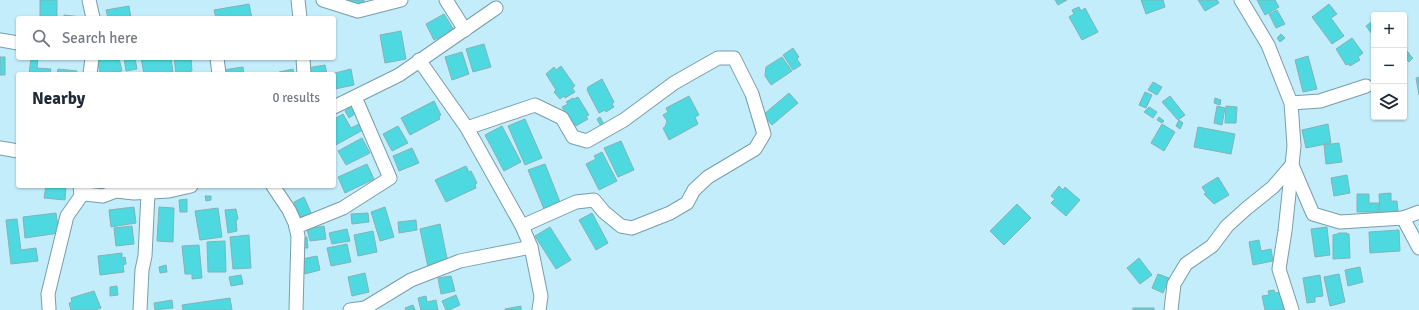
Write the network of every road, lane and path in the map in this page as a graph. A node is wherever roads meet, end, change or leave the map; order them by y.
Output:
1 (90, 0) edge
2 (298, 0) edge
3 (323, 0) edge
4 (401, 0) edge
5 (446, 0) edge
6 (1241, 0) edge
7 (496, 8) dead end
8 (93, 16) edge
9 (300, 16) edge
10 (465, 30) junction
11 (0, 40) edge
12 (16, 43) edge
13 (92, 60) edge
14 (217, 60) edge
15 (303, 60) edge
16 (419, 60) junction
17 (90, 72) edge
18 (219, 72) edge
19 (304, 72) edge
20 (1366, 86) dead end
21 (355, 97) junction
22 (1291, 103) junction
23 (336, 106) edge
24 (467, 128) junction
25 (0, 148) edge
26 (16, 150) edge
27 (1292, 165) junction
28 (182, 188) edge
29 (274, 188) edge
30 (81, 191) edge
31 (148, 193) junction
32 (1419, 212) edge
33 (1403, 218) junction
34 (522, 226) junction
35 (296, 227) junction
36 (531, 247) junction
37 (1419, 248) edge
38 (49, 308) dead end
39 (140, 310) edge
40 (296, 310) edge
41 (350, 310) edge
42 (539, 310) edge
43 (1171, 310) edge
44 (1292, 310) edge

1 - 8 street
2 - 9 street
3 - 4 street
5 - 10 street
6 - 22 street
7 - 10 street
10 - 16 street
11 - 12 street
13 - 17 street
14 - 18 street
15 - 19 street
16 - 21 street
16 - 24 street
20 - 22 street
21 - 23 street
21 - 35 street
22 - 27 street
24 - 34 street
24 - 34 street
25 - 26 street
27 - 33 street
27 - 43 street
27 - 44 street
28 - 31 street
29 - 35 street
30 - 31 street
30 - 38 street
31 - 39 street
32 - 33 street
33 - 37 street
34 - 36 street
35 - 40 street
36 - 41 street
36 - 42 street

